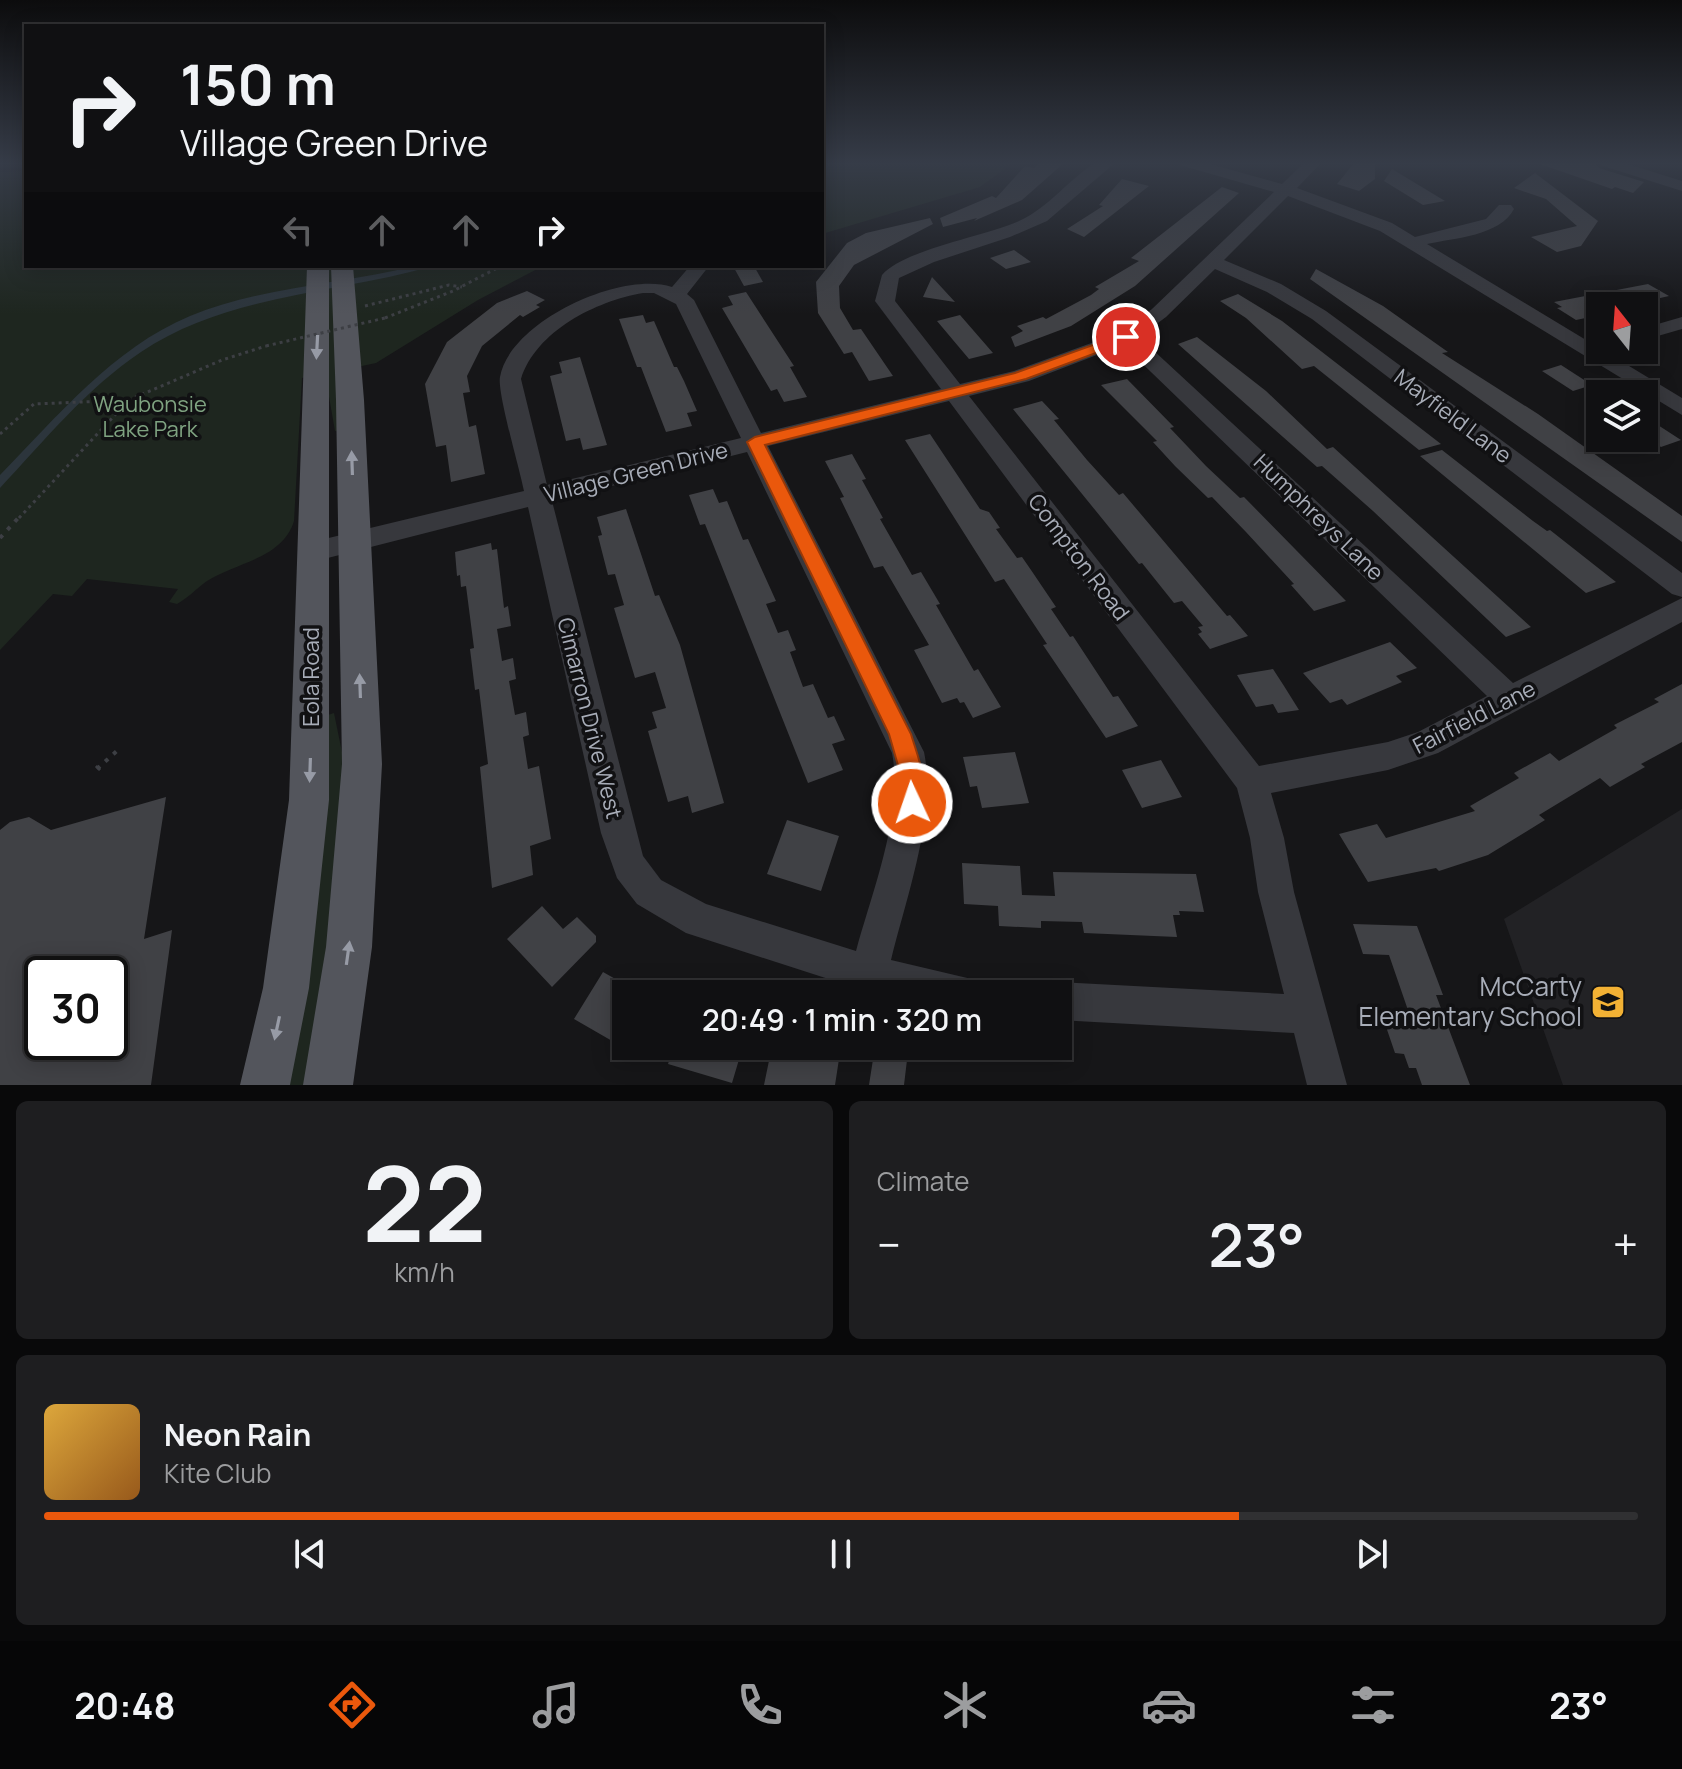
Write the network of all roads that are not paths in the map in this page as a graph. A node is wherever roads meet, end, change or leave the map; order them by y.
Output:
1 (1047, 213) edge
2 (1264, 213) edge
3 (1355, 213) edge
4 (1503, 213) edge
5 (1415, 242) junction
6 (1214, 262) junction
7 (698, 268) edge
8 (654, 276) edge
9 (335, 284) edge
10 (675, 295) junction
11 (1682, 323) edge
12 (1658, 330) edge
13 (1126, 337) junction
14 (1586, 344) edge
15 (1617, 364) edge
16 (953, 393) junction
17 (1682, 408) edge
18 (755, 442) junction
19 (537, 497) junction
20 (355, 541) junction
21 (312, 552) junction
22 (1682, 587) edge
23 (1682, 609) edge
24 (1510, 699) junction
25 (1252, 782) junction
26 (869, 974) junction
27 (898, 980) edge
28 (1072, 1002) edge
29 (1307, 1014) junction
30 (265, 1085) edge
31 (328, 1085) edge
32 (1327, 1085) edge

1 - 16 street, Compton Road
2 - 6 street, Village Green Drive
3 - 5 street
4 - 5 street
5 - 14 street
6 - 13 street, Village Green Drive
6 - 22 street, Mayfield Lane
7 - 10 street
8 - 10 street
8 - 19 street, Cimarron Drive West
20 -> 9 main road
9 -> 21 main road, Eola Road
10 - 18 street
11 - 12 street
13 - 16 street, Village Green Drive
13 - 24 street, Humphreys Lane
15 - 17 street
16 - 18 street, Village Green Drive
16 - 25 street, Compton Road
18 - 19 street, Village Green Drive
18 - 26 street
19 - 20 street, Village Green Drive
19 - 26 street, Cimarron Drive West
20 - 21 street, Village Green Drive
31 -> 20 main road
21 -> 30 main road, Eola Road
23 - 24 street, Fairfield Lane
24 - 25 street, Fairfield Lane
25 - 29 street, Compton Road
26 - 27 street, Cimarron Drive West
28 - 29 street
29 - 32 street, Compton Road

